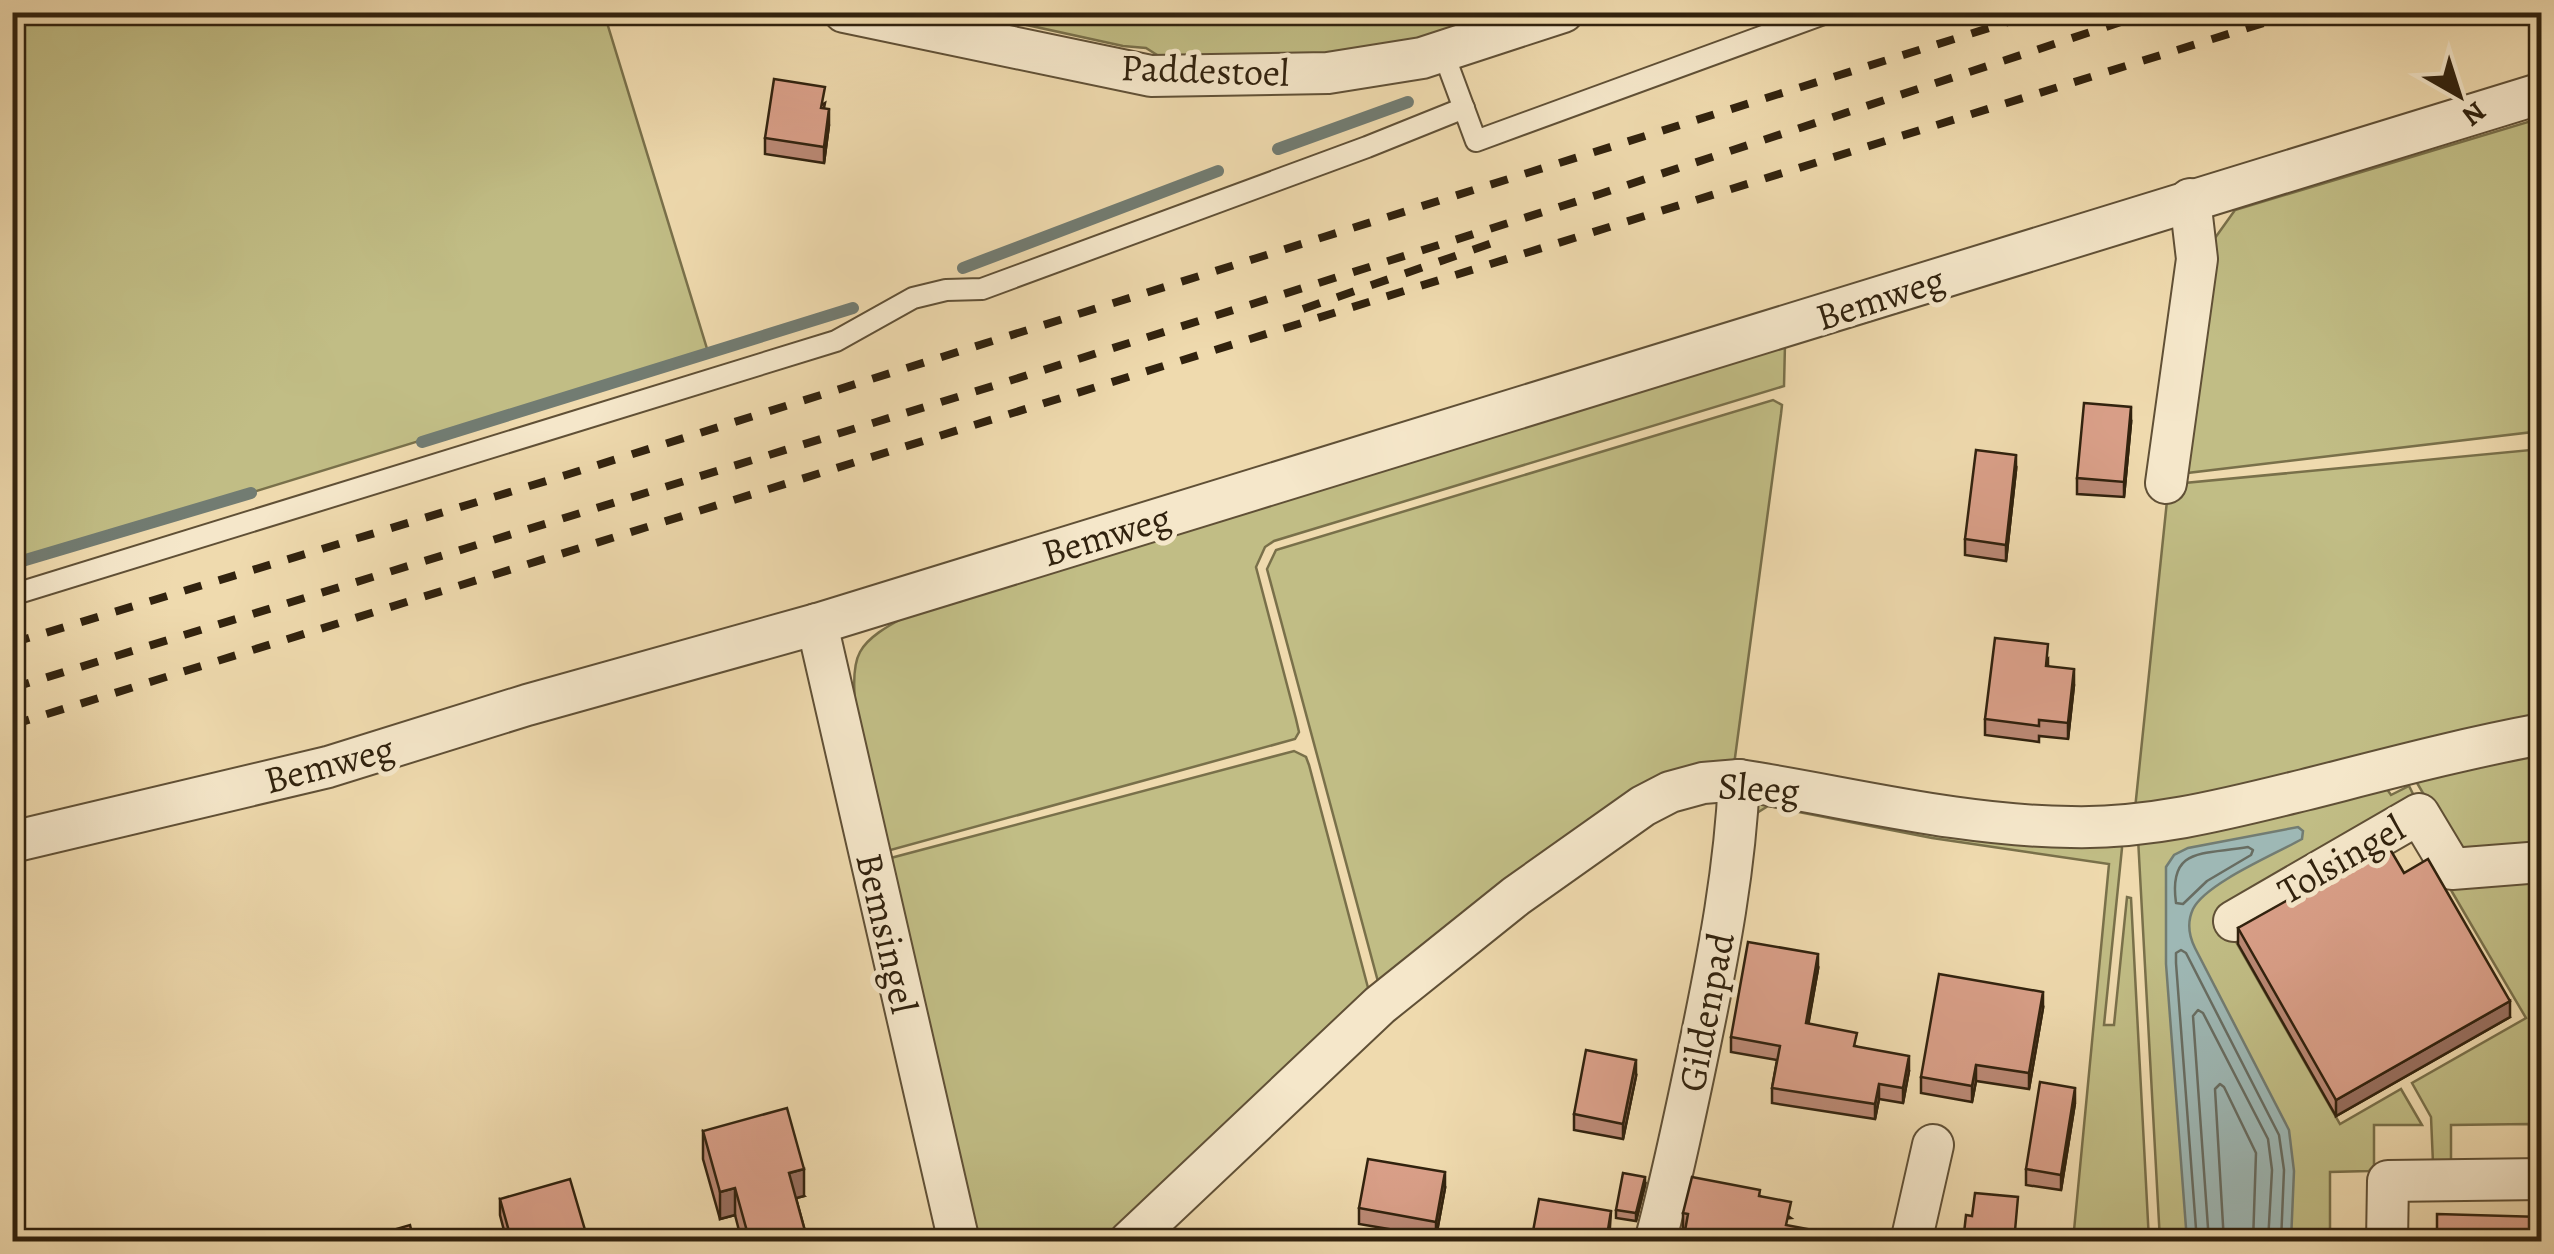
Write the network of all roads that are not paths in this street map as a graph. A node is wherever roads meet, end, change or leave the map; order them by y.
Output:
1 (844, 12) edge
2 (1564, 12) edge
3 (1829, 12) edge
4 (1443, 52) junction
5 (2542, 93) edge
6 (1464, 108) junction
7 (2190, 199) junction
8 (2166, 483) dead end
9 (12, 596) edge
10 (817, 624) junction
11 (2542, 734) edge
12 (1738, 780) junction
13 (12, 842) edge
14 (2542, 862) edge
15 (2234, 921) dead end
16 (1933, 1145) dead end
17 (2542, 1179) edge
18 (959, 1242) edge
19 (1129, 1242) edge
20 (1655, 1242) edge
21 (1911, 1242) edge
22 (2387, 1242) edge

1 - 4 street, Paddestoel
2 - 4 street, Paddestoel
3 - 6 lane
4 - 6 lane
5 - 7 street, Bemweg
6 - 9 lane
7 - 8 street
7 - 10 street, Bemweg
10 - 13 street, Bemweg
10 - 18 street, Bemsingel
11 - 12 street, Sleeg
12 - 19 street, Sleeg
12 - 20 street, Gildenpad
14 - 15 street, Tolsingel
16 - 21 street
17 - 22 street

